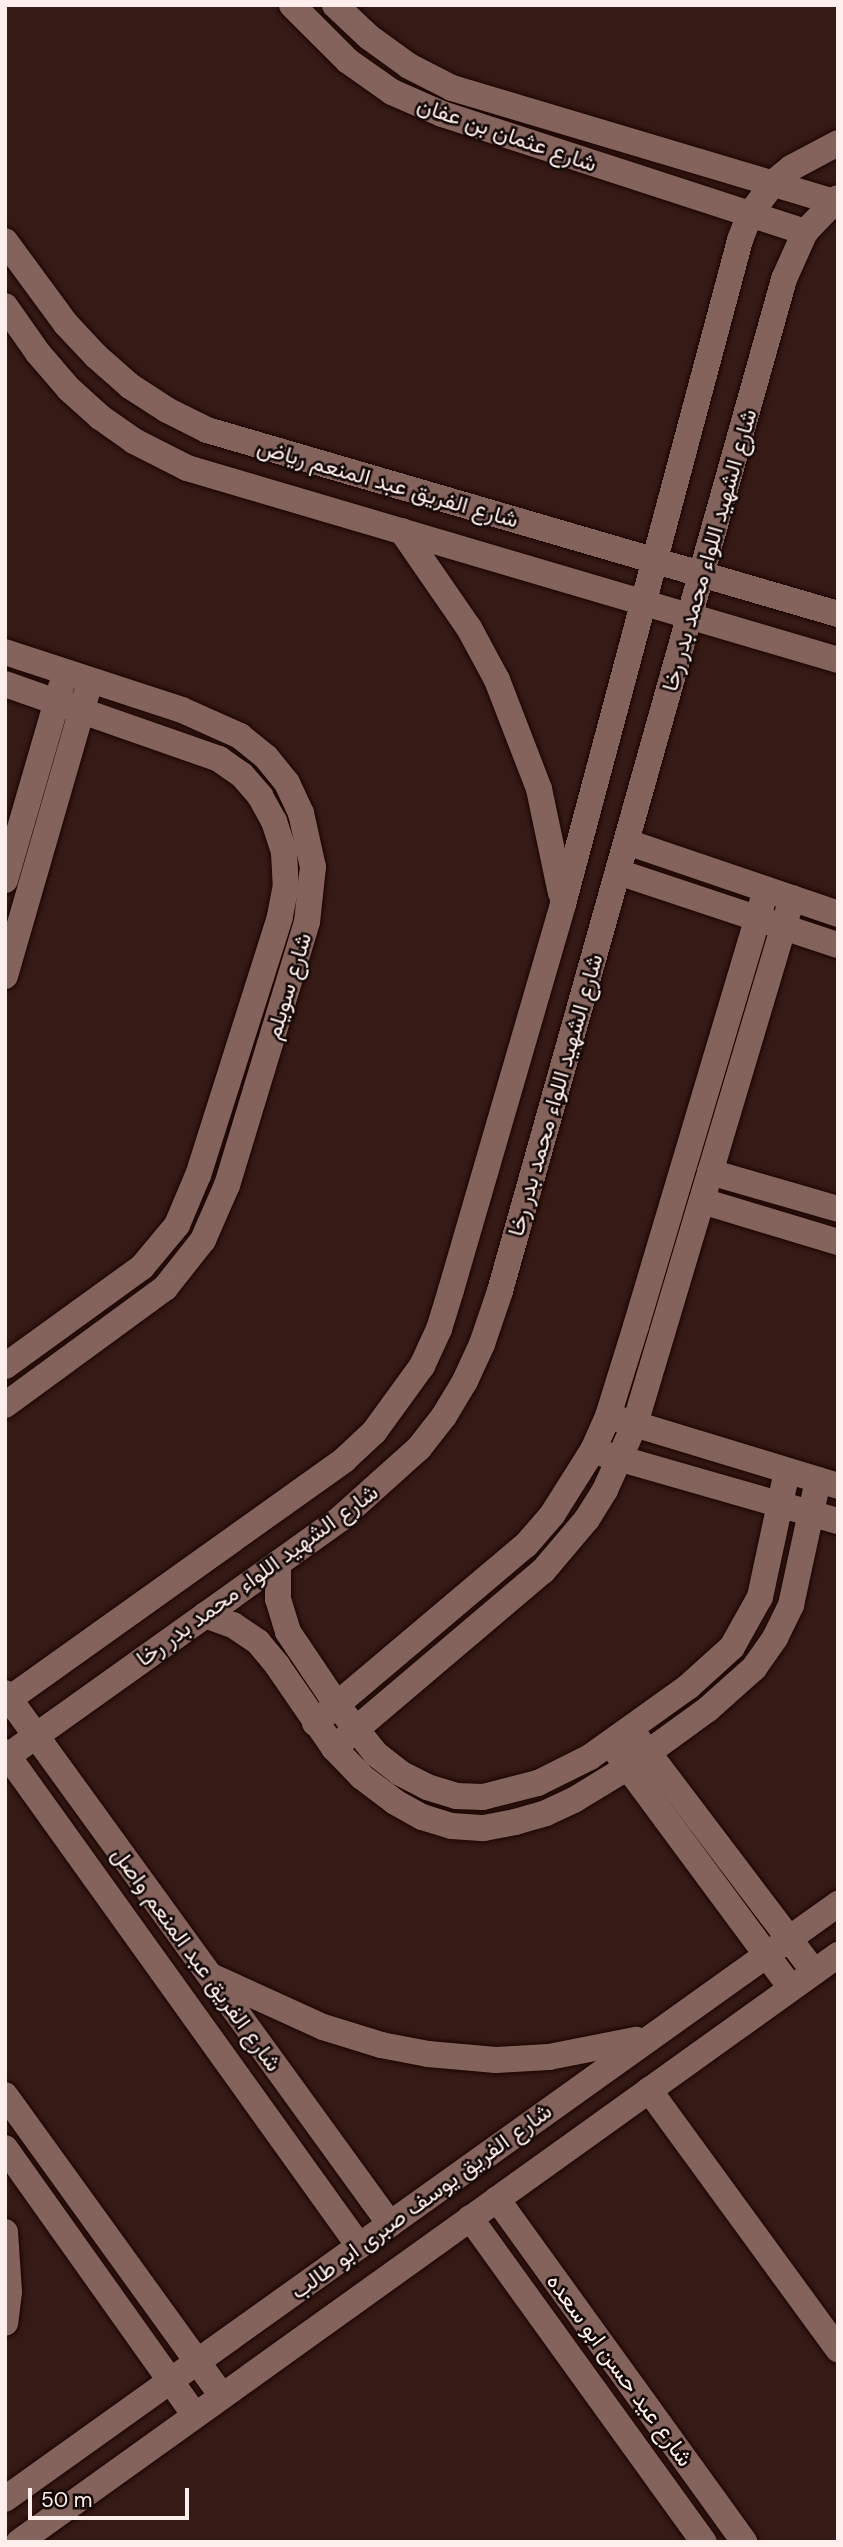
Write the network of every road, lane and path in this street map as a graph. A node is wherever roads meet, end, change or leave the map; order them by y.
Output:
1 (292, 5) edge
2 (335, 5) edge
3 (838, 143) edge
4 (774, 182) junction
5 (835, 199) edge
6 (750, 214) junction
7 (805, 232) junction
8 (5, 241) edge
9 (5, 306) edge
10 (402, 531) junction
11 (655, 561) junction
12 (702, 575) junction
13 (644, 603) junction
14 (838, 614) edge
15 (691, 616) junction
16 (5, 652) edge
17 (838, 660) edge
18 (65, 671) junction
19 (91, 680) junction
20 (5, 684) edge
21 (57, 701) junction
22 (82, 709) junction
23 (627, 842) junction
24 (618, 872) junction
25 (5, 880) edge
26 (766, 890) junction
27 (792, 898) junction
28 (563, 904) junction
29 (838, 914) edge
30 (758, 918) junction
31 (783, 926) junction
32 (838, 945) edge
33 (5, 976) edge
34 (710, 1172) junction
35 (702, 1201) junction
36 (838, 1209) edge
37 (838, 1242) edge
38 (5, 1366) edge
39 (5, 1405) edge
40 (608, 1416) junction
41 (635, 1424) junction
42 (593, 1450) junction
43 (621, 1459) junction
44 (787, 1471) junction
45 (828, 1483) edge
46 (780, 1505) junction
47 (811, 1514) junction
48 (838, 1521) edge
49 (278, 1563) junction
50 (760, 1597) junction
51 (788, 1610) junction
52 (205, 1615) junction
53 (712, 1668) junction
54 (730, 1690) junction
55 (7, 1698) edge
56 (337, 1705) junction
57 (315, 1723) junction
58 (356, 1730) junction
59 (37, 1736) junction
60 (621, 1737) junction
61 (334, 1748) junction
62 (6, 1756) edge
63 (638, 1760) junction
64 (838, 1904) edge
65 (789, 1939) junction
66 (766, 1955) junction
67 (838, 1955) edge
68 (814, 1972) junction
69 (208, 1974) junction
70 (791, 1988) junction
71 (654, 2035) junction
72 (649, 2090) junction
73 (5, 2095) edge
74 (5, 2148) edge
75 (497, 2199) junction
76 (470, 2218) junction
77 (390, 2224) junction
78 (5, 2232) edge
79 (359, 2246) junction
80 (5, 2323) edge
81 (838, 2348) edge
82 (198, 2361) junction
83 (171, 2381) junction
84 (222, 2396) junction
85 (195, 2415) junction
86 (5, 2499) edge
87 (19, 2542) edge
88 (704, 2542) edge
89 (744, 2542) edge

1 - 6 street, شارع عثمان بن عفان
2 - 4 street, شارع عثمان بن عفان
3 - 4 street
4 - 5 street, شارع عثمان بن عفان
4 - 6 street
5 - 7 street, شارع عثمان بن عفان
6 - 7 street, شارع عثمان بن عفان
6 - 11 street, شارع الشهيد اللواء محمد بدر رخا
7 - 12 street, شارع الشهيد اللواء محمد بدر رخا
8 - 11 street, شارع الفريق عبد المنعم رياض
9 - 10 street, شارع الفريق عبد المنعم رياض
10 - 13 street, شارع الفريق عبد المنعم رياض
10 - 28 street
11 - 12 street, شارع الفريق عبد المنعم رياض
11 - 13 street, شارع الشهيد اللواء محمد بدر رخا
12 - 14 street, شارع الفريق عبد المنعم رياض
12 - 15 street, شارع الشهيد اللواء محمد بدر رخا
13 - 15 street, شارع الفريق عبد المنعم رياض
13 - 28 street, شارع الشهيد اللواء محمد بدر رخا
15 - 17 street, شارع الفريق عبد المنعم رياض
15 - 23 street, شارع الشهيد اللواء محمد بدر رخا
16 - 18 street, شارع سويلم
18 - 19 street, شارع سويلم
18 - 21 street
19 - 22 street
19 - 39 street, شارع سويلم
20 - 21 street, شارع سويلم
21 - 22 street, شارع سويلم
21 - 25 street
22 - 33 street
22 - 38 street, شارع سويلم
23 - 24 street, شارع الشهيد اللواء محمد بدر رخا
23 - 26 street
24 - 30 street
24 - 49 street, شارع الشهيد اللواء محمد بدر رخا
26 - 27 street
26 - 30 street
27 - 29 street
27 - 31 street
28 - 55 street, شارع الشهيد اللواء محمد بدر رخا
30 - 31 street
30 - 40 street
31 - 32 street
31 - 34 street
34 - 35 street
34 - 36 street
35 - 37 street
35 - 41 street
40 - 41 street
40 - 42 street
41 - 43 street
41 - 44 street
42 - 43 street
42 - 56 street
43 - 46 street
43 - 58 street
44 - 45 street
44 - 46 street
45 - 47 street
46 - 47 street
46 - 50 street
47 - 48 street
47 - 51 street
49 - 52 street, شارع الشهيد اللواء محمد بدر رخا
49 - 56 street
50 - 51 street
50 - 53 street
51 - 54 street
52 - 57 street
52 - 59 street, شارع الشهيد اللواء محمد بدر رخا
53 - 54 street
53 - 60 street
54 - 63 street
55 - 59 street, شارع الفريق عبد المنعم واصل
56 - 57 street
56 - 58 street
57 - 61 street
58 - 60 street
58 - 61 street
59 - 62 street, شارع الشهيد اللواء محمد بدر رخا
59 - 69 street, شارع الفريق عبد المنعم واصل
60 - 63 street
61 - 63 street
62 - 79 street, شارع الفريق عبد المنعم واصل
63 - 65 street
63 - 66 street
64 - 65 street, شارع الفريق يوسف صبرى ابو طالب
65 - 66 street, شارع الفريق يوسف صبرى ابو طالب
65 - 68 street
66 - 70 street
66 - 71 street, شارع الفريق يوسف صبرى ابو طالب
67 - 68 street, شارع الفريق يوسف صبرى ابو طالب
68 - 70 street, شارع الفريق يوسف صبرى ابو طالب
69 - 71 street
69 - 77 street, شارع الفريق عبد المنعم واصل
70 - 72 street, شارع الفريق يوسف صبرى ابو طالب
71 - 77 street, شارع الفريق يوسف صبرى ابو طالب
72 - 75 street, شارع الفريق يوسف صبرى ابو طالب
72 - 81 street
73 - 82 street
74 - 83 street
75 - 76 street, شارع الفريق يوسف صبرى ابو طالب
75 - 89 street, شارع عيد حسن ابو سعده
76 - 84 street, شارع الفريق يوسف صبرى ابو طالب
76 - 88 street, شارع عيد حسن ابو سعده
77 - 79 street, شارع الفريق يوسف صبرى ابو طالب
78 - 80 street
79 - 82 street, شارع الفريق يوسف صبرى ابو طالب
82 - 83 street, شارع الفريق يوسف صبرى ابو طالب
82 - 84 street
83 - 85 street
83 - 86 street, شارع الفريق يوسف صبرى ابو طالب
84 - 85 street, شارع الفريق يوسف صبرى ابو طالب
85 - 87 street, شارع الفريق يوسف صبرى ابو طالب

